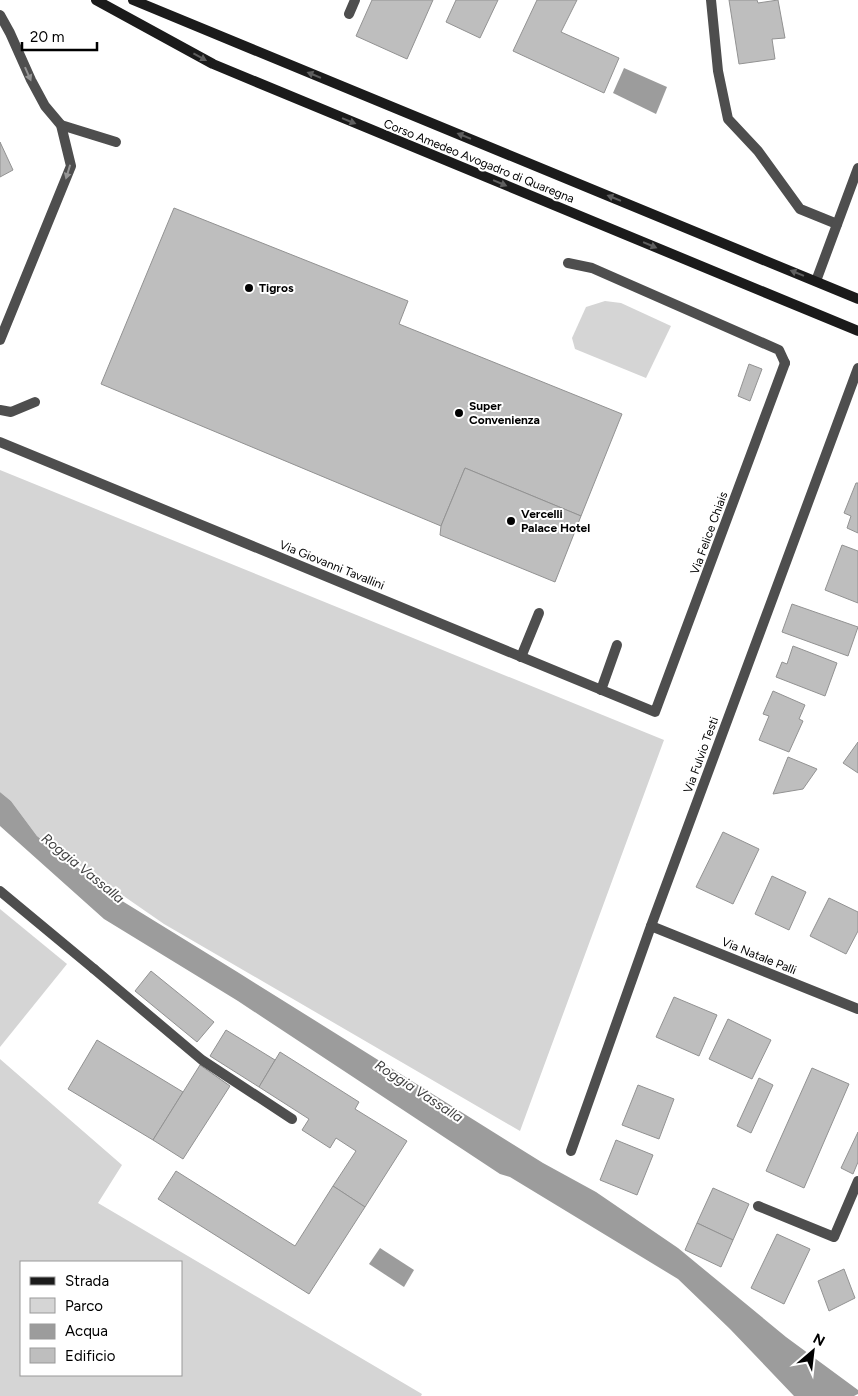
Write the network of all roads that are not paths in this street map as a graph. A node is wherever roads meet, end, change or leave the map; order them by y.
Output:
1 (96, 0) edge
2 (133, 0) edge
3 (355, 0) edge
4 (711, 0) edge
5 (349, 14) dead end
6 (0, 15) edge
7 (61, 125) junction
8 (116, 142) dead end
9 (858, 168) edge
10 (837, 224) junction
11 (568, 263) dead end
12 (816, 281) junction
13 (858, 299) edge
14 (858, 331) edge
15 (0, 340) edge
16 (858, 368) edge
17 (856, 382) edge
18 (35, 402) dead end
19 (0, 410) edge
20 (0, 442) edge
21 (539, 613) dead end
22 (617, 645) dead end
23 (521, 657) junction
24 (601, 690) junction
25 (655, 712) joint
26 (0, 891) edge
27 (651, 926) junction
28 (858, 1009) edge
29 (292, 1119) dead end
30 (571, 1151) dead end
31 (858, 1181) edge
32 (758, 1206) dead end

1 -> 14 main road, Corso Amedeo Avogadro di Quaregna
12 -> 2 main road, Corso Amedeo Avogadro di Quaregna
3 - 5 street
4 - 10 street
6 -> 7 street
7 - 8 street
7 -> 15 street
9 - 10 street
10 - 12 street
11 - 25 street, Via Felice Chiais
12 - 13 main road, Corso Amedeo Avogadro di Quaregna
16 - 17 street, Via Fulvio Testi
17 - 27 street, Via Fulvio Testi
18 - 19 street
20 - 23 street, Via Giovanni Tavallini
21 - 23 street
22 - 24 street
23 - 24 street, Via Giovanni Tavallini
24 - 25 street, Via Giovanni Tavallini
26 - 29 street
27 - 28 street, Via Natale Palli
27 - 30 street, Via Fulvio Testi
31 - 32 street

